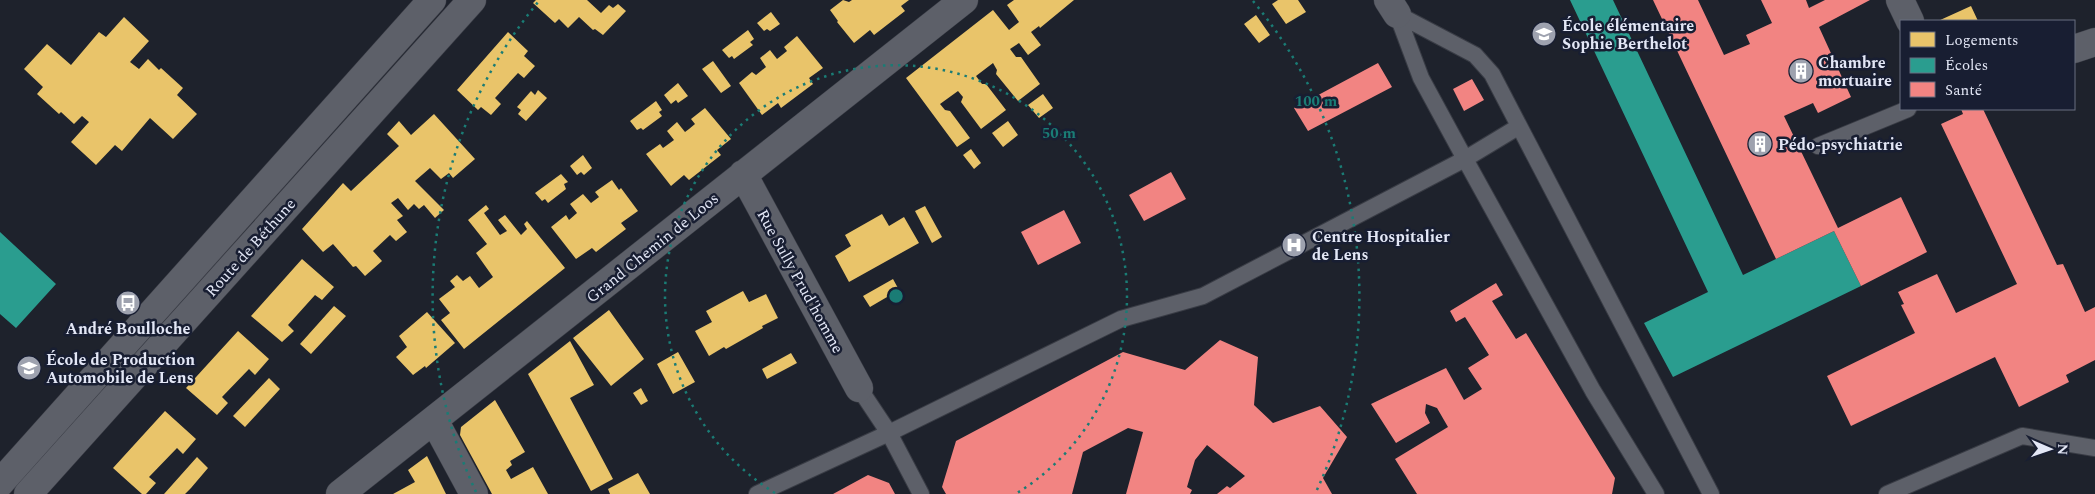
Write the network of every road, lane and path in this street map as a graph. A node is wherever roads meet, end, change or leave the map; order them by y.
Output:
1 (432, 0) edge
2 (472, 0) edge
3 (964, 0) edge
4 (1900, 0) edge
5 (1392, 7) edge
6 (1910, 20) edge
7 (2095, 42) edge
8 (2075, 50) edge
9 (1906, 110) edge
10 (1518, 127) junction
11 (1818, 146) dead end
12 (1465, 159) junction
13 (743, 174) junction
14 (859, 388) joint
15 (434, 420) junction
16 (889, 433) junction
17 (2095, 448) edge
18 (0, 483) edge
19 (28, 494) edge
20 (340, 494) edge
21 (474, 494) edge
22 (757, 494) edge
23 (921, 494) edge
24 (1656, 494) edge
25 (1711, 494) edge
26 (1887, 494) edge

1 - 18 main road, Route de Béthune
2 - 19 main road, Route de Béthune
3 - 13 main road, Grand Chemin de Loos
4 - 6 main road
5 - 10 lane
5 - 12 lane
7 - 8 main road
9 - 11 lane
10 - 12 lane
10 - 25 lane
12 - 16 lane
12 - 24 lane
13 - 14 main road, Rue Sully Prud'homme
13 - 15 main road, Grand Chemin de Loos
14 - 16 lane
15 - 20 main road, Grand Chemin de Loos
15 - 21 main road
16 - 22 lane
16 - 23 lane
17 - 26 lane

